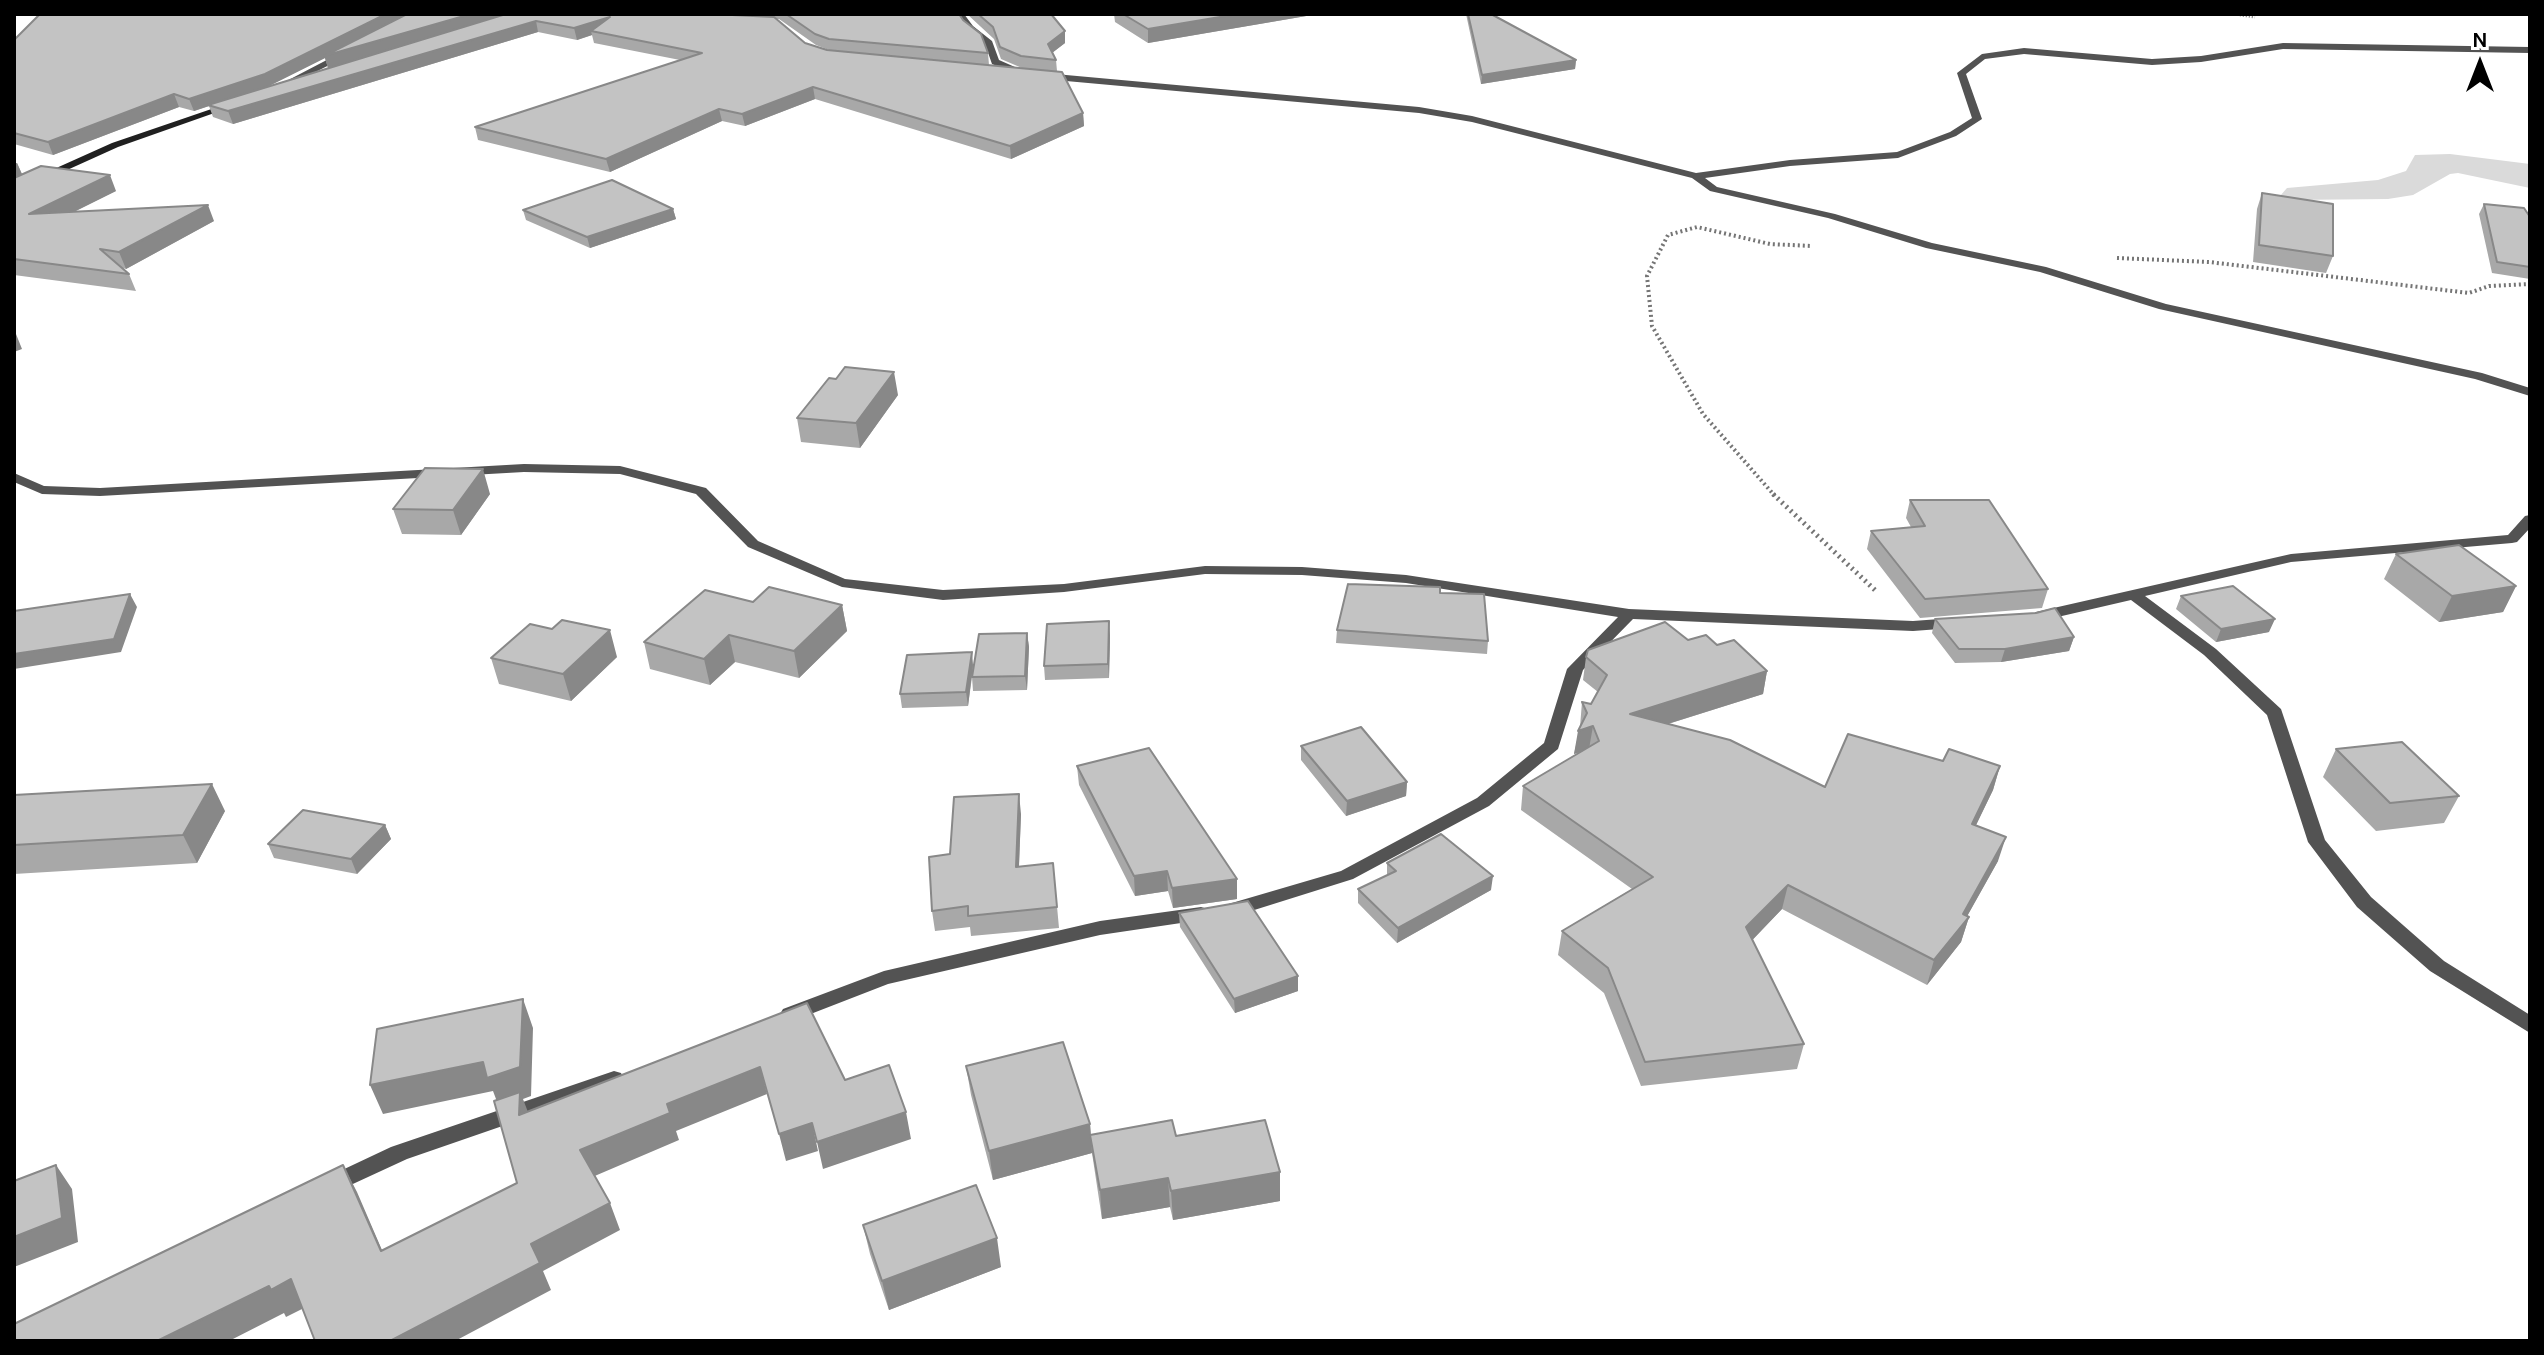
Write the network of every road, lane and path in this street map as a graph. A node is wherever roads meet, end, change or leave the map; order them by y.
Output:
1 (960, 14) edge
2 (355, 48) edge
3 (2530, 50) edge
4 (987, 71) edge
5 (1019, 73) junction
6 (325, 75) edge
7 (268, 92) joint
8 (240, 102) edge
9 (1696, 176) junction
10 (14, 191) edge
11 (1816, 246) dead end
12 (2109, 258) dead end
13 (2530, 284) edge
14 (2530, 392) edge
15 (14, 477) edge
16 (2530, 519) edge
17 (2133, 594) junction
18 (1629, 614) junction
19 (2017, 619) edge
20 (1972, 622) edge
21 (1913, 626) junction
22 (768, 1023) edge
23 (2530, 1025) edge
24 (637, 1071) edge
25 (315, 1192) edge

1 - 5 street
2 - 7 street
3 - 9 street
4 - 5 street
5 - 9 street
6 - 7 main road
8 - 10 main road
9 - 14 street
11 - 21 path
12 - 13 path
15 - 18 street
16 - 17 street
17 - 19 street
17 - 23 street
18 - 21 street
18 - 22 street
20 - 21 street
24 - 25 street

